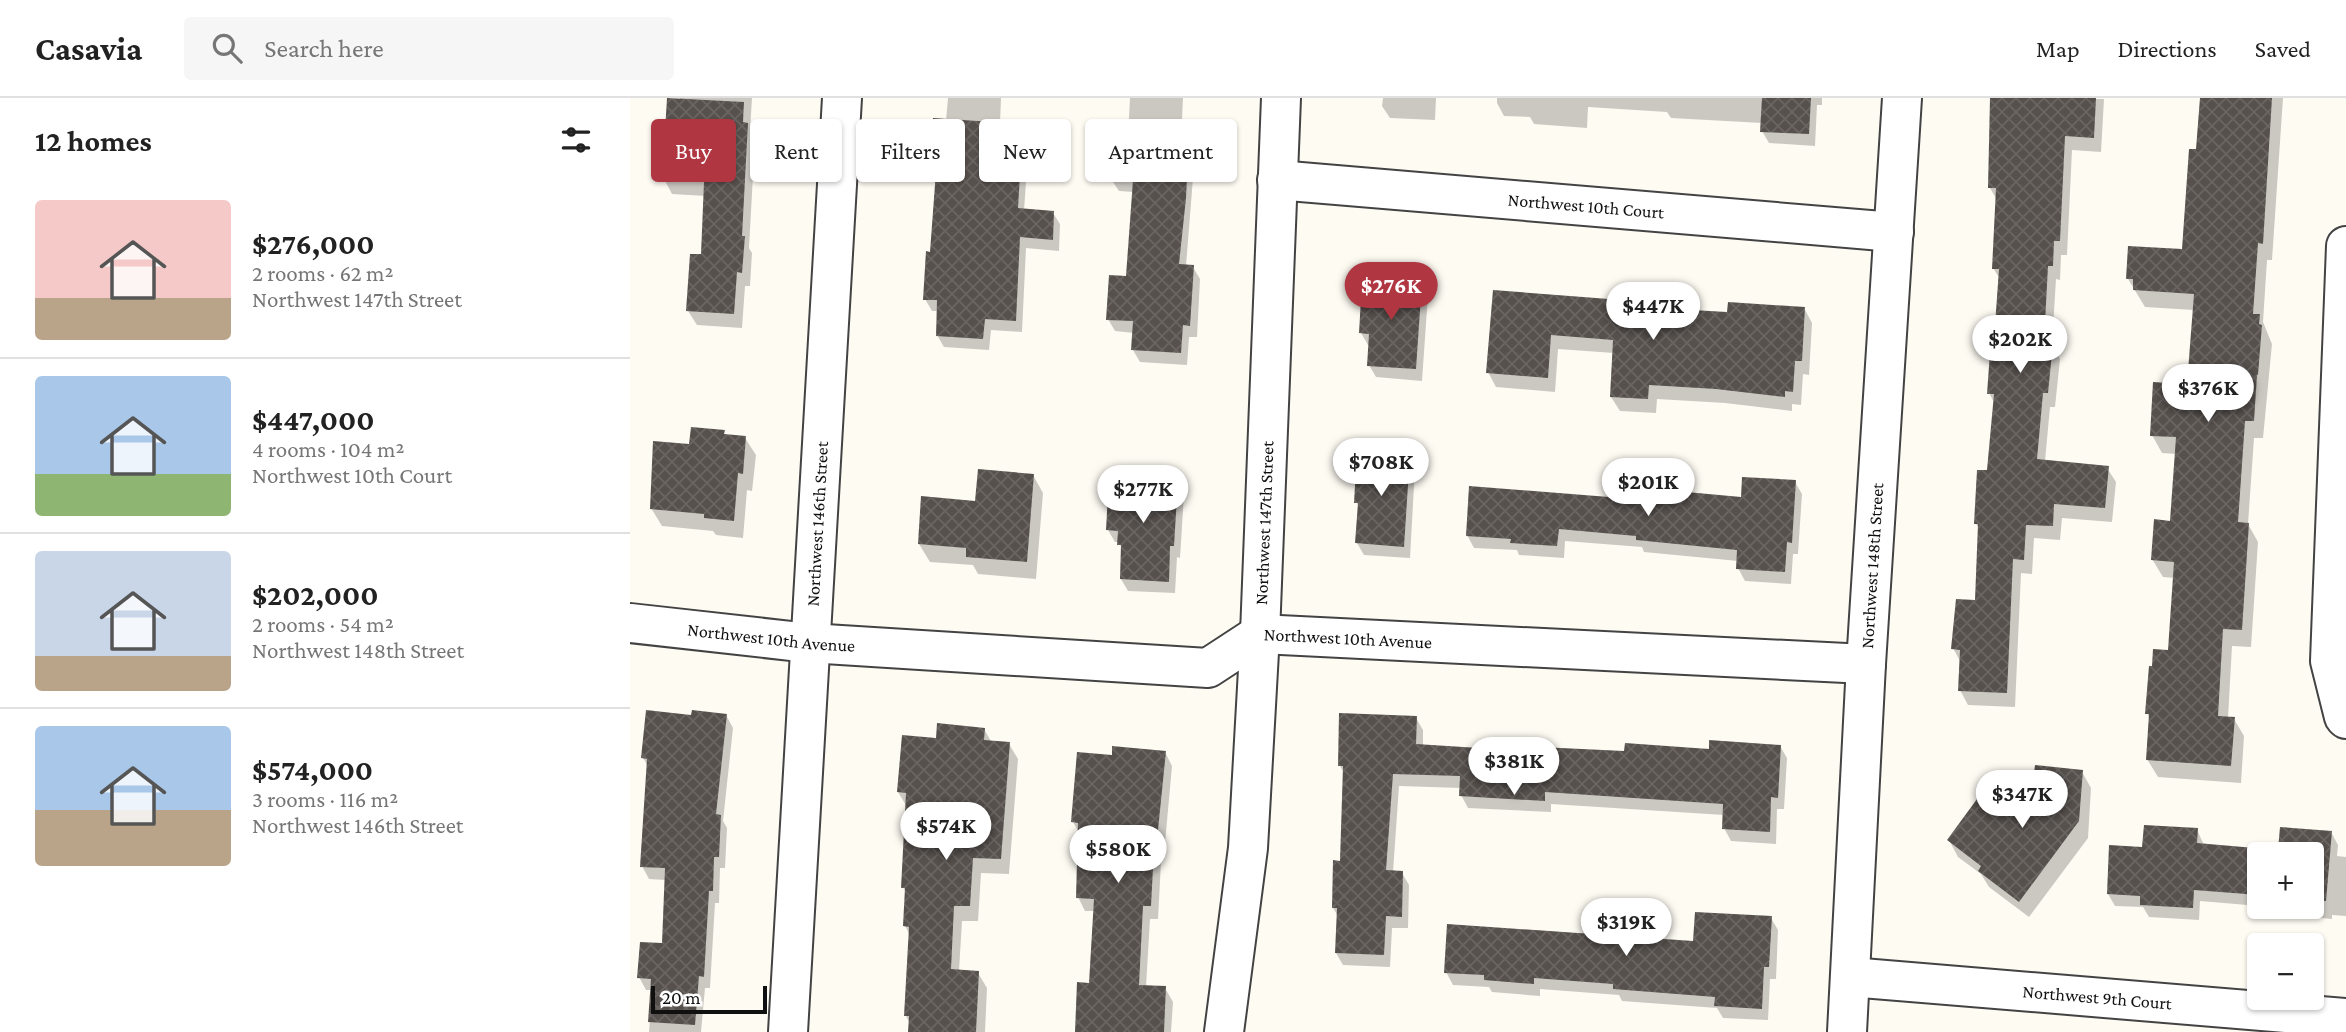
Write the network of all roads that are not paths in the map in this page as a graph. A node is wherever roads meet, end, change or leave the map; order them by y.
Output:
1 (842, 98) edge
2 (1281, 98) edge
3 (1902, 98) edge
4 (1277, 180) junction
5 (1894, 232) junction
6 (2346, 246) edge
7 (630, 623) edge
8 (1261, 634) junction
9 (809, 643) junction
10 (1866, 664) junction
11 (2345, 718) edge
12 (1850, 977) junction
13 (2346, 1018) edge
14 (788, 1032) edge
15 (1224, 1032) edge
16 (1847, 1032) edge

1 - 9 street, Northwest 146th Street
2 - 4 street, Northwest 147th Street
3 - 5 street, Northwest 148th Street
4 - 5 street, Northwest 10th Court
4 - 8 street, Northwest 147th Street
5 - 10 street, Northwest 148th Street
6 - 11 street
7 - 9 street, Northwest 10th Avenue
8 - 9 street, Northwest 10th Avenue
8 - 10 street, Northwest 10th Avenue
8 - 15 street, Northwest 147th Street
9 - 14 street, Northwest 146th Street
10 - 12 street, Northwest 148th Street
12 - 13 street, Northwest 9th Court
12 - 16 street, Northwest 148th Street

